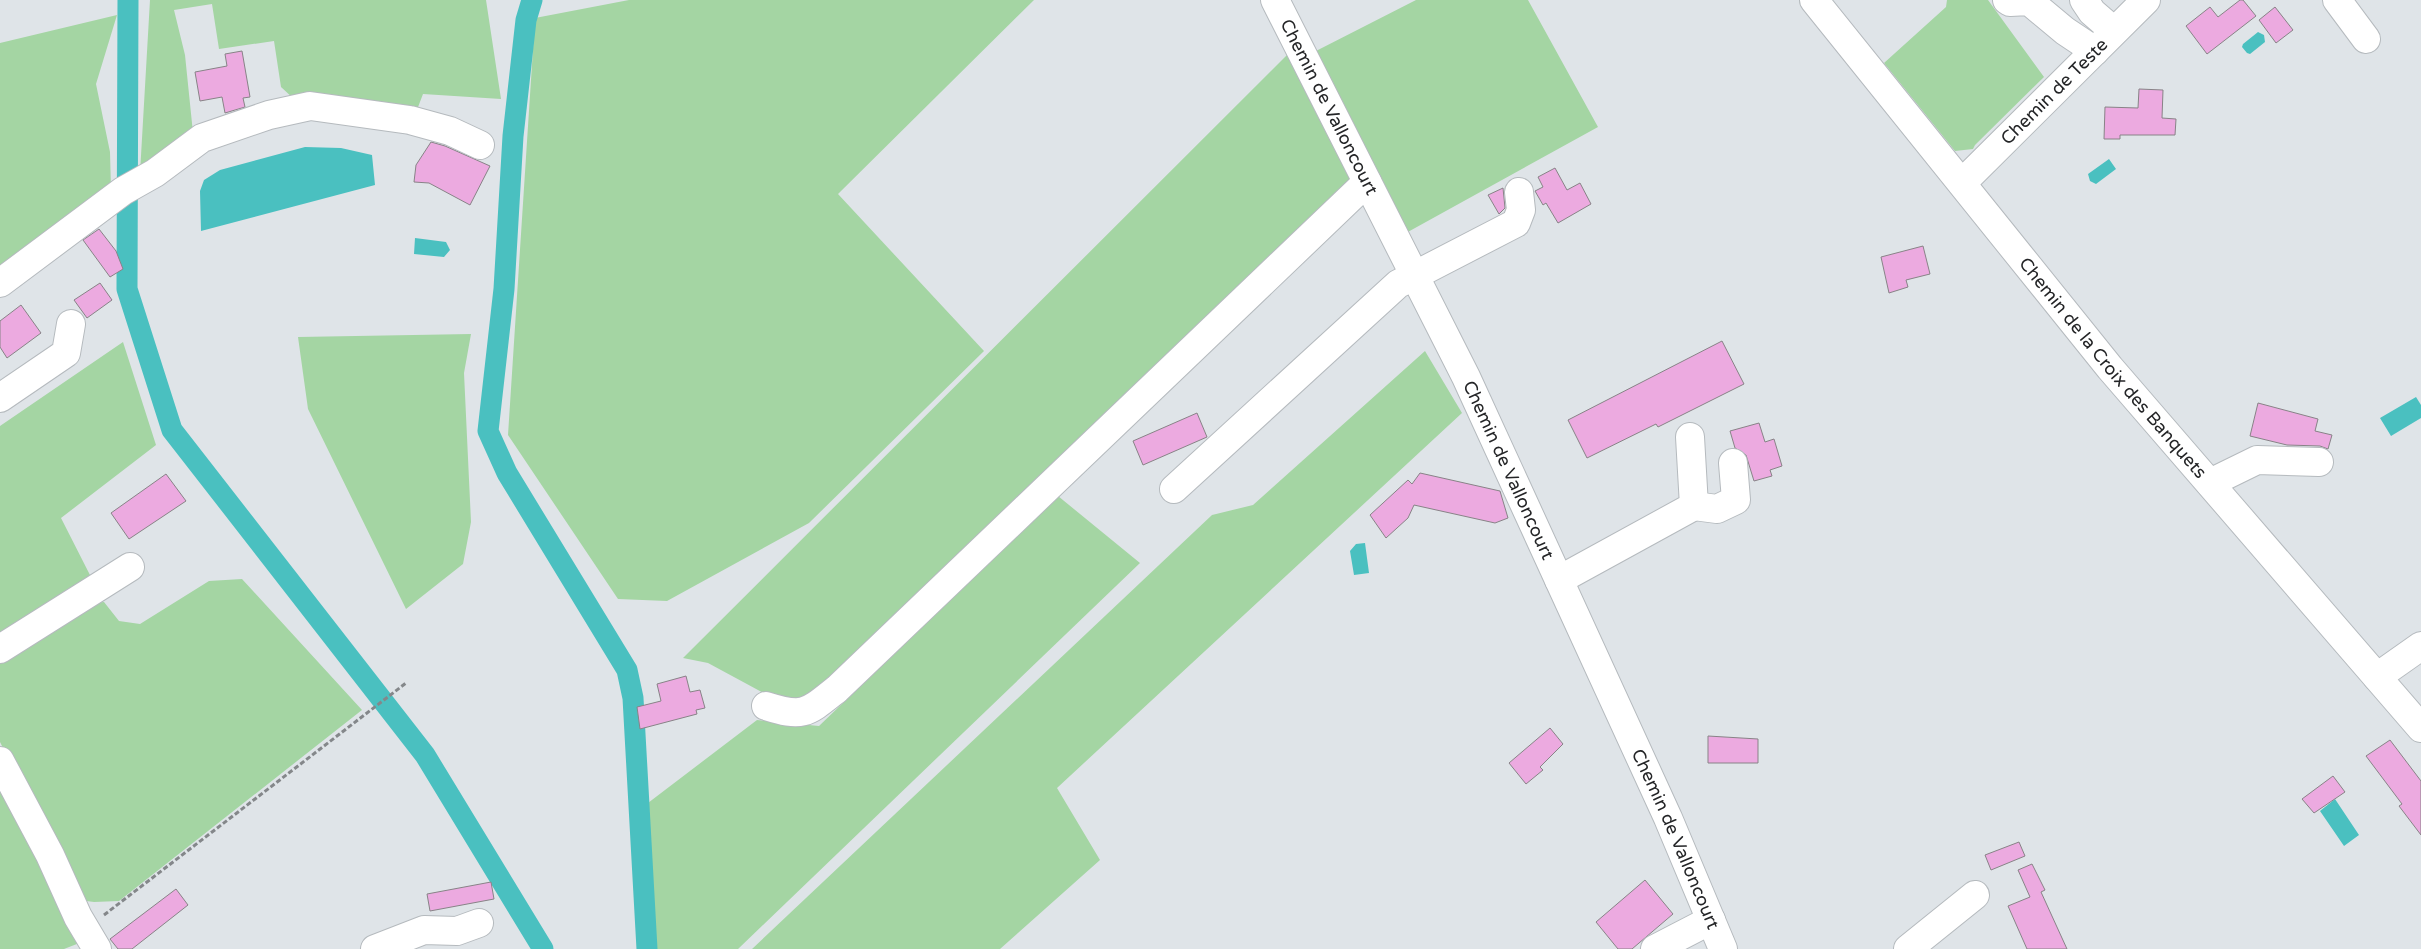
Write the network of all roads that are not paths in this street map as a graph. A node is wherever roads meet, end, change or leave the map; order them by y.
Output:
1 (1275, 0) edge
2 (1814, 0) edge
3 (2007, 0) edge
4 (2084, 0) edge
5 (2146, 0) edge
6 (2337, 0) edge
7 (2114, 32) junction
8 (2366, 39) dead end
9 (2095, 51) junction
10 (480, 145) dead end
11 (1367, 182) junction
12 (1962, 183) junction
13 (1520, 192) dead end
14 (1414, 276) junction
15 (0, 283) edge
16 (71, 324) dead end
17 (0, 398) edge
18 (1690, 436) dead end
19 (2319, 462) dead end
20 (1733, 463) dead end
21 (2210, 483) junction
22 (1174, 489) dead end
23 (1694, 506) junction
24 (130, 567) dead end
25 (1559, 580) junction
26 (2421, 646) edge
27 (0, 649) edge
28 (2377, 678) junction
29 (766, 706) dead end
30 (2421, 728) edge
31 (0, 762) edge
32 (1975, 895) dead end
33 (479, 923) dead end
34 (1713, 940) edge
35 (97, 949) edge
36 (375, 949) edge
37 (1655, 949) edge
38 (1908, 949) edge

1 - 11 street, Chemin de Valloncourt
2 - 12 street, Chemin de la Croix des Banquets
3 - 9 street
4 - 7 street
5 - 7 street, Chemin de Teste
6 - 8 street
7 - 9 street, Chemin de Teste
9 - 12 street, Chemin de Teste
10 - 15 street
11 - 14 street, Chemin de Valloncourt
11 - 29 street
12 - 21 street, Chemin de la Croix des Banquets
13 - 14 street
14 - 22 street
14 - 25 street, Chemin de Valloncourt
16 - 17 street
18 - 23 street
19 - 21 street
20 - 23 street
21 - 28 street, Chemin de la Croix des Banquets
23 - 25 street
24 - 27 street
25 - 34 street, Chemin de Valloncourt
26 - 28 street
28 - 30 street, Chemin de la Croix des Banquets
31 - 35 street
32 - 38 street
33 - 36 street
34 - 37 street

